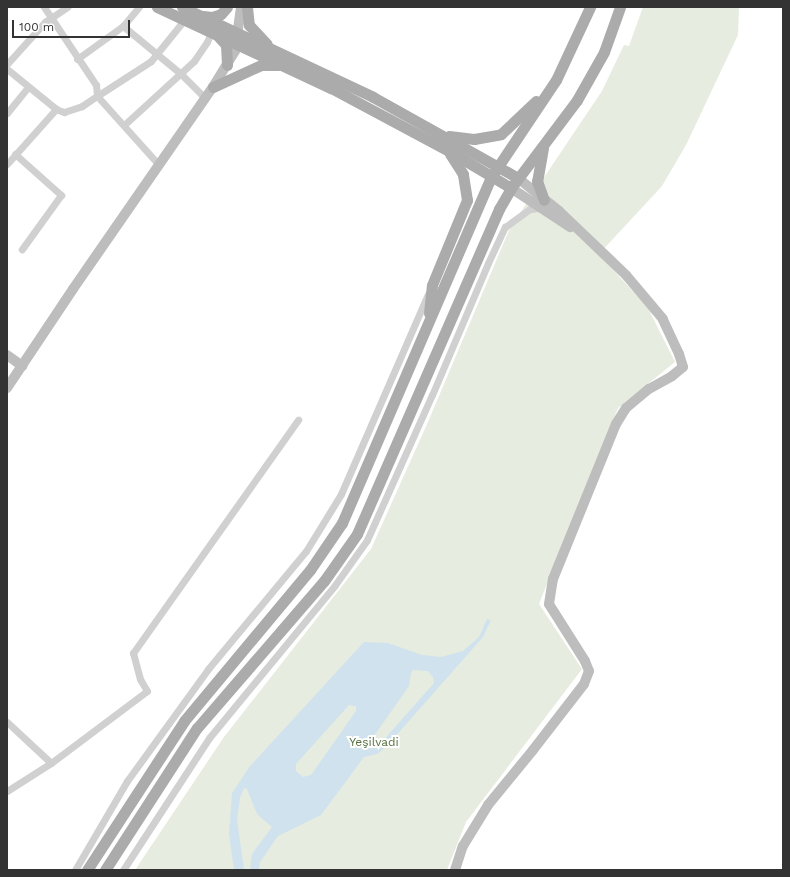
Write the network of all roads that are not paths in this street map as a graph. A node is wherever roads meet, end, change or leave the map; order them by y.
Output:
1 (44, 7) edge
2 (67, 7) edge
3 (139, 7) edge
4 (157, 7) edge
5 (182, 7) edge
6 (227, 7) edge
7 (241, 7) edge
8 (247, 7) edge
9 (590, 7) edge
10 (620, 7) edge
11 (202, 16) junction
12 (52, 17) junction
13 (185, 19) junction
14 (123, 26) junction
15 (214, 33) junction
16 (237, 38) junction
17 (271, 48) junction
18 (157, 54) junction
19 (77, 59) junction
20 (7, 64) edge
21 (227, 65) junction
22 (286, 67) junction
23 (7, 69) edge
24 (181, 74) junction
25 (556, 80) junction
26 (28, 87) junction
27 (213, 87) junction
28 (97, 96) junction
29 (205, 98) junction
30 (56, 109) junction
31 (7, 113) edge
32 (124, 125) junction
33 (442, 136) junction
34 (545, 143) junction
35 (449, 151) junction
36 (15, 154) junction
37 (7, 164) edge
38 (159, 165) junction
39 (498, 166) junction
40 (491, 177) junction
41 (518, 178) junction
42 (511, 188) junction
43 (542, 204) junction
44 (22, 250) dead end
45 (432, 285) junction
46 (428, 324) junction
47 (7, 355) edge
48 (22, 366) junction
49 (7, 388) edge
50 (298, 420) dead end
51 (7, 722) edge
52 (51, 763) junction
53 (7, 791) edge
54 (75, 870) edge
55 (87, 870) edge
56 (105, 870) edge
57 (123, 870) edge
58 (455, 870) edge

1 - 12 street
2 - 12 street
3 - 14 street
4 - 13 main road
5 - 11 main road
6 - 11 main road
7 - 16 street
8 - 17 main road
9 - 25 main road
10 - 34 main road
11 - 16 main road
12 - 19 street
12 - 20 street
13 - 15 main road
13 - 18 street
14 - 18 street
14 - 19 street
15 - 16 main road
15 - 21 main road
15 - 24 street
16 - 17 main road
16 - 21 street
16 - 22 main road
17 - 33 main road
18 - 24 street
18 - 28 street
19 - 28 street
21 - 27 street
22 - 27 main road
22 - 35 main road
23 - 26 street
24 - 29 street
24 - 32 street
25 - 33 main road
25 - 39 main road
26 - 30 street
26 - 31 street
27 - 29 street
28 - 30 street
28 - 32 street
29 - 38 street
30 - 36 street
32 - 38 street
33 - 39 main road
34 - 41 main road
34 - 43 main road
35 - 40 main road
35 - 45 main road
36 - 37 street
36 - 44 street
38 - 48 street
39 - 40 main road
39 - 41 main road
40 - 42 main road
40 - 46 main road
41 - 42 main road
41 - 43 street
42 - 43 street
42 - 56 main road
43 - 57 street
43 - 58 street
45 - 46 main road
45 - 54 street
46 - 55 main road
47 - 48 street
48 - 49 street
50 - 52 street
51 - 52 street
52 - 53 street

